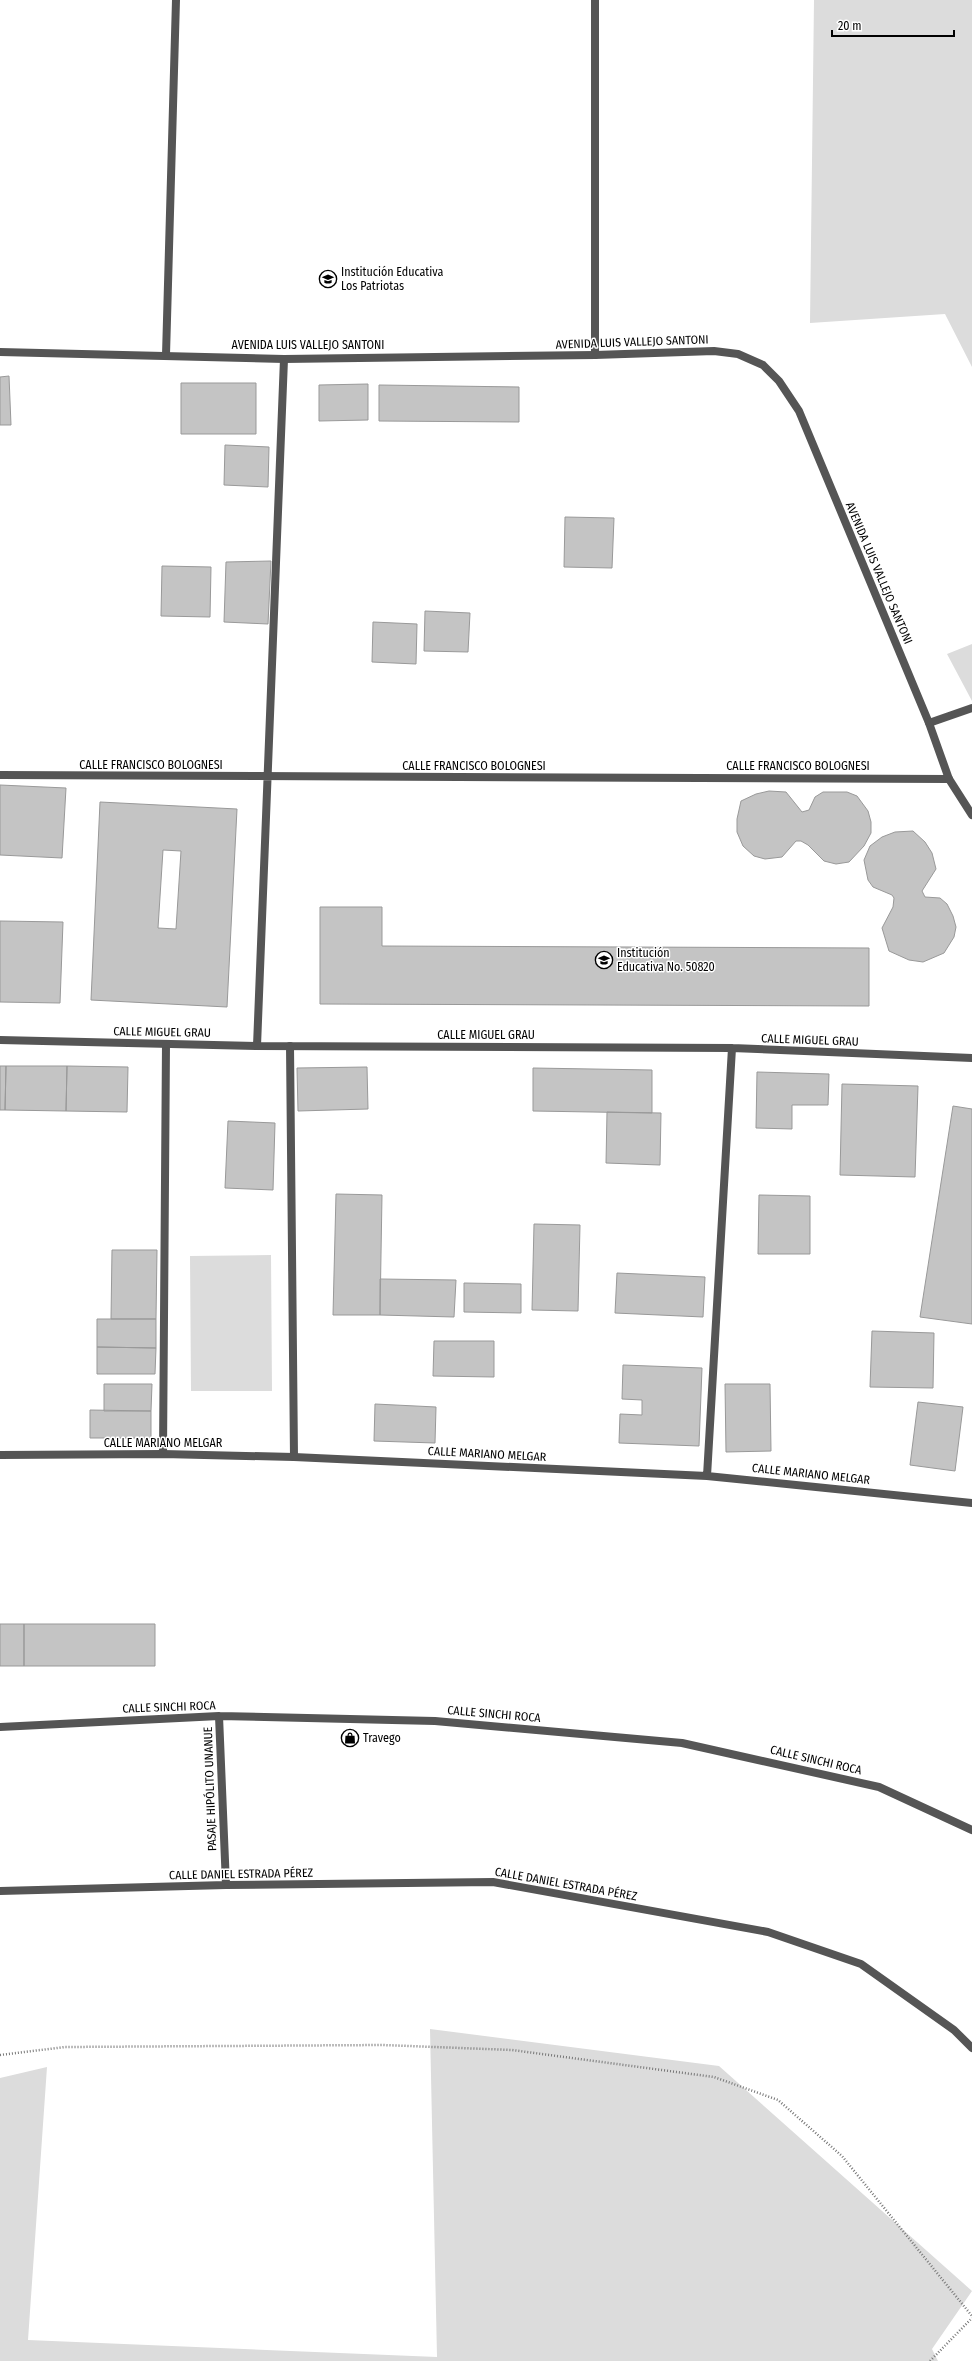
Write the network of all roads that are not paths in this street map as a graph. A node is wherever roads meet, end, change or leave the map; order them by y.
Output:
1 (176, 0) edge
2 (595, 0) edge
3 (0, 352) edge
4 (595, 355) junction
5 (166, 356) junction
6 (284, 359) junction
7 (972, 708) edge
8 (929, 723) junction
9 (0, 776) edge
10 (267, 778) junction
11 (949, 779) junction
12 (972, 815) edge
13 (0, 1040) edge
14 (166, 1044) junction
15 (257, 1046) junction
16 (290, 1046) junction
17 (732, 1048) junction
18 (972, 1058) edge
19 (163, 1454) junction
20 (0, 1455) edge
21 (294, 1457) junction
22 (707, 1476) junction
23 (972, 1503) edge
24 (219, 1716) junction
25 (0, 1727) edge
26 (972, 1830) edge
27 (226, 1885) junction
28 (0, 1891) edge
29 (972, 2048) edge

1 - 5 street
2 - 4 street
3 - 5 street, AVENIDA LUIS VALLEJO SANTONI
4 - 6 street, AVENIDA LUIS VALLEJO SANTONI
4 - 8 street, AVENIDA LUIS VALLEJO SANTONI
5 - 6 street, AVENIDA LUIS VALLEJO SANTONI
6 - 10 street
7 - 8 street
8 - 11 street, AVENIDA LUIS VALLEJO SANTONI
9 - 10 street, CALLE FRANCISCO BOLOGNESI
10 - 11 street, CALLE FRANCISCO BOLOGNESI
10 - 15 street
11 - 12 street, AVENIDA LUIS VALLEJO SANTONI
13 - 14 street, CALLE MIGUEL GRAU
14 - 15 street, CALLE MIGUEL GRAU
14 - 19 street
15 - 16 street, CALLE MIGUEL GRAU
16 - 17 street, CALLE MIGUEL GRAU
16 - 21 street
17 - 18 street, CALLE MIGUEL GRAU
17 - 22 street
19 - 20 street, CALLE MARIANO MELGAR
19 - 21 street, CALLE MARIANO MELGAR
21 - 22 street, CALLE MARIANO MELGAR
22 - 23 street, CALLE MARIANO MELGAR
24 - 25 street, CALLE SINCHI ROCA
24 - 26 street, CALLE SINCHI ROCA
24 - 27 street, PASAJE HIPÓLITO UNANUE
27 - 28 street, CALLE DANIEL ESTRADA PÉREZ
27 - 29 street, CALLE DANIEL ESTRADA PÉREZ

